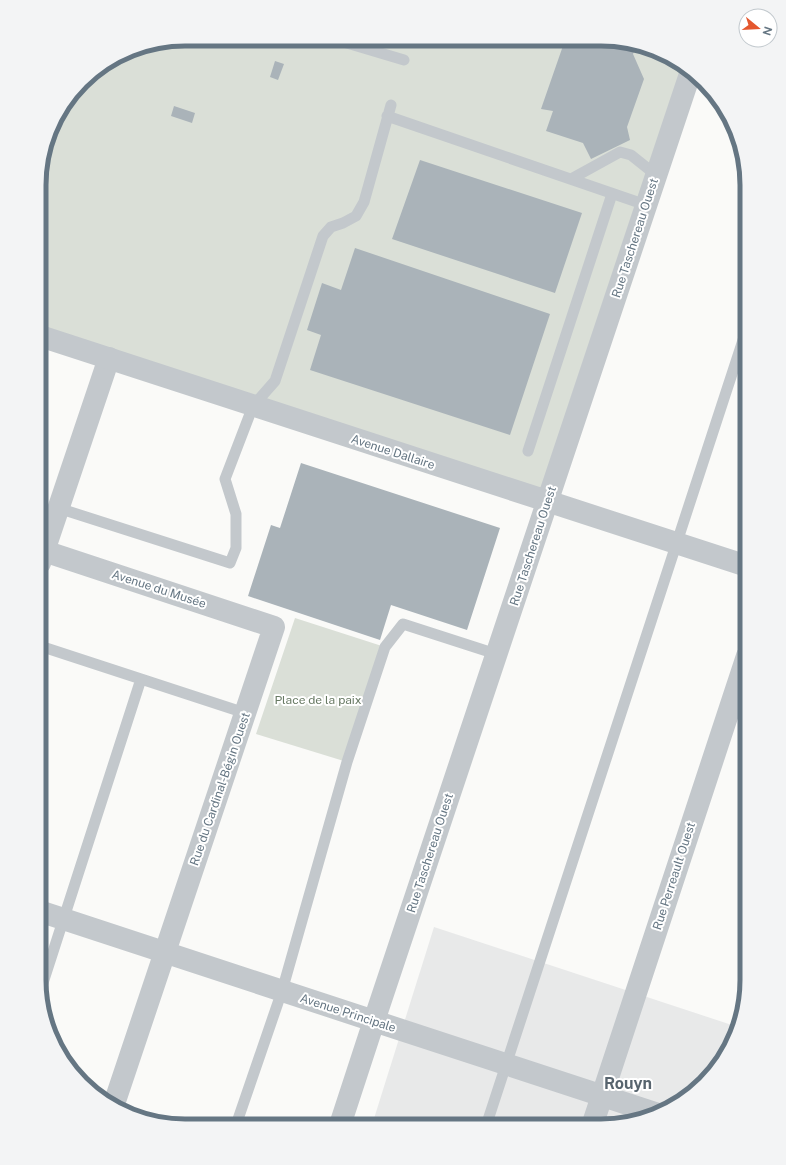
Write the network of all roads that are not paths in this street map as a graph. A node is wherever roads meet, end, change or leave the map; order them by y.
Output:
1 (358, 46) edge
2 (404, 60) dead end
3 (689, 78) edge
4 (391, 105) dead end
5 (387, 116) junction
6 (656, 175) junction
7 (571, 179) junction
8 (612, 194) junction
9 (646, 205) junction
10 (46, 338) edge
11 (740, 350) edge
12 (109, 358) junction
13 (253, 406) junction
14 (528, 451) dead end
15 (547, 501) junction
16 (58, 508) junction
17 (677, 543) junction
18 (46, 545) edge
19 (46, 558) edge
20 (740, 564) edge
21 (274, 627) joint
22 (46, 648) edge
23 (496, 654) junction
24 (740, 677) edge
25 (141, 679) junction
26 (245, 713) junction
27 (46, 913) edge
28 (64, 919) junction
29 (165, 952) junction
30 (46, 974) edge
31 (282, 991) junction
32 (374, 1021) junction
33 (505, 1064) junction
34 (602, 1096) junction
35 (115, 1100) edge
36 (648, 1111) edge
37 (238, 1119) edge
38 (342, 1119) edge
39 (488, 1119) edge
40 (594, 1119) edge

1 - 2 lane
3 - 6 street, Rue Taschereau Ouest
4 - 5 lane
5 - 7 lane
5 - 13 lane
6 - 7 lane
6 - 9 street, Rue Taschereau Ouest
7 - 8 lane
8 - 9 lane
8 - 14 lane
9 - 15 street, Rue Taschereau Ouest
10 - 12 street, Avenue Dallaire
11 - 17 lane
12 - 13 street, Avenue Dallaire
12 - 16 street
13 - 15 street, Avenue Dallaire
13 - 16 lane
15 - 17 street, Avenue Dallaire
15 - 23 street, Rue Taschereau Ouest
16 - 18 street
17 - 20 street, Avenue Dallaire
17 - 33 lane
19 - 21 street, Avenue du Musée
21 - 26 street, Rue du Cardinal-Bégin Ouest
22 - 25 lane
23 - 31 lane
23 - 32 street, Rue Taschereau Ouest
24 - 34 street, Rue Perreault Ouest
25 - 26 lane
25 - 28 lane
26 - 29 street, Rue du Cardinal-Bégin Ouest
27 - 28 street, Avenue Principale
28 - 29 street, Avenue Principale
28 - 30 lane
29 - 31 street, Avenue Principale
29 - 35 street, Rue du Cardinal-Bégin Ouest
31 - 32 street, Avenue Principale
31 - 37 lane
32 - 33 street, Avenue Principale
32 - 38 street, Rue Taschereau Ouest
33 - 34 street, Avenue Principale
33 - 39 lane
34 - 36 street, Avenue Principale
34 - 40 street, Rue Perreault Ouest

